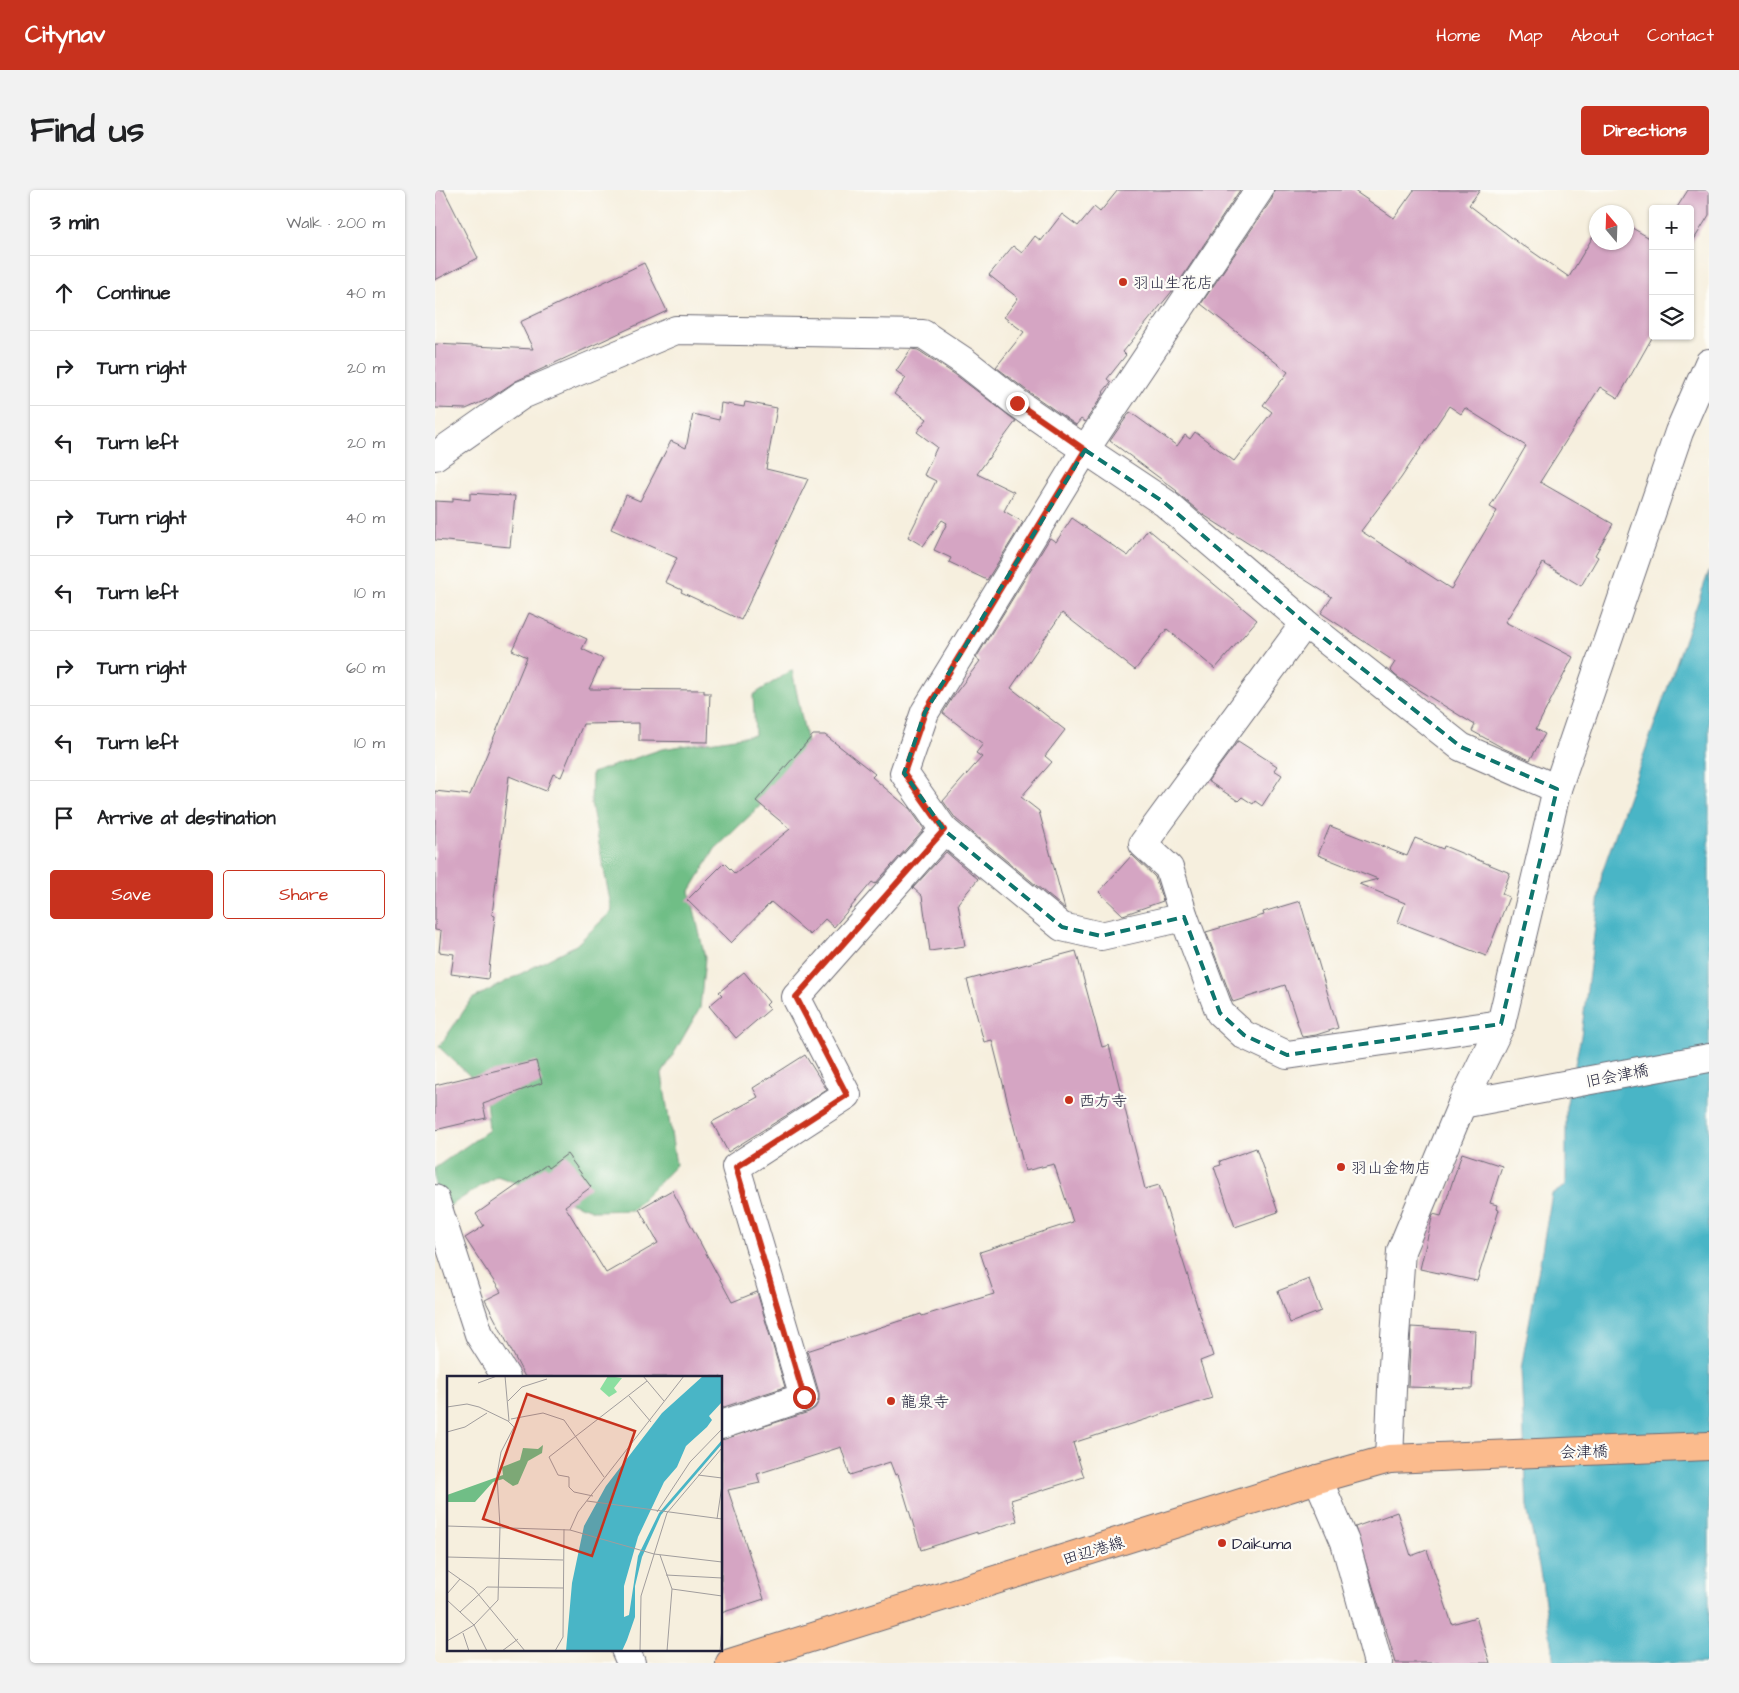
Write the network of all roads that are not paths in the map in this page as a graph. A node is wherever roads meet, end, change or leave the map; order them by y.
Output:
1 (1259, 190) edge
2 (1709, 362) edge
3 (1085, 450) junction
4 (435, 456) edge
5 (1305, 623) junction
6 (1557, 789) junction
7 (944, 830) junction
8 (1184, 917) junction
9 (1501, 1024) junction
10 (1709, 1058) edge
11 (1462, 1104) junction
12 (435, 1199) edge
13 (505, 1376) edge
14 (723, 1424) edge
15 (1709, 1446) edge
16 (1459, 1456) joint
17 (1389, 1459) junction
18 (1318, 1479) junction
19 (625, 1650) edge
20 (631, 1663) edge
21 (730, 1663) edge
22 (1379, 1663) edge

1 - 3 street
2 - 6 street
3 - 4 street
3 - 5 street
3 - 7 street
5 - 6 street
5 - 8 street
6 - 9 street
7 - 8 street
7 - 14 street
8 - 9 street
9 - 11 street
10 - 11 street, 旧会津橋
11 - 17 street
12 - 13 street
15 - 16 main road, 会津橋
16 - 17 main road, 田辺港線
17 - 18 main road, 田辺港線
18 - 21 main road, 田辺港線
18 - 22 street
19 - 20 street

